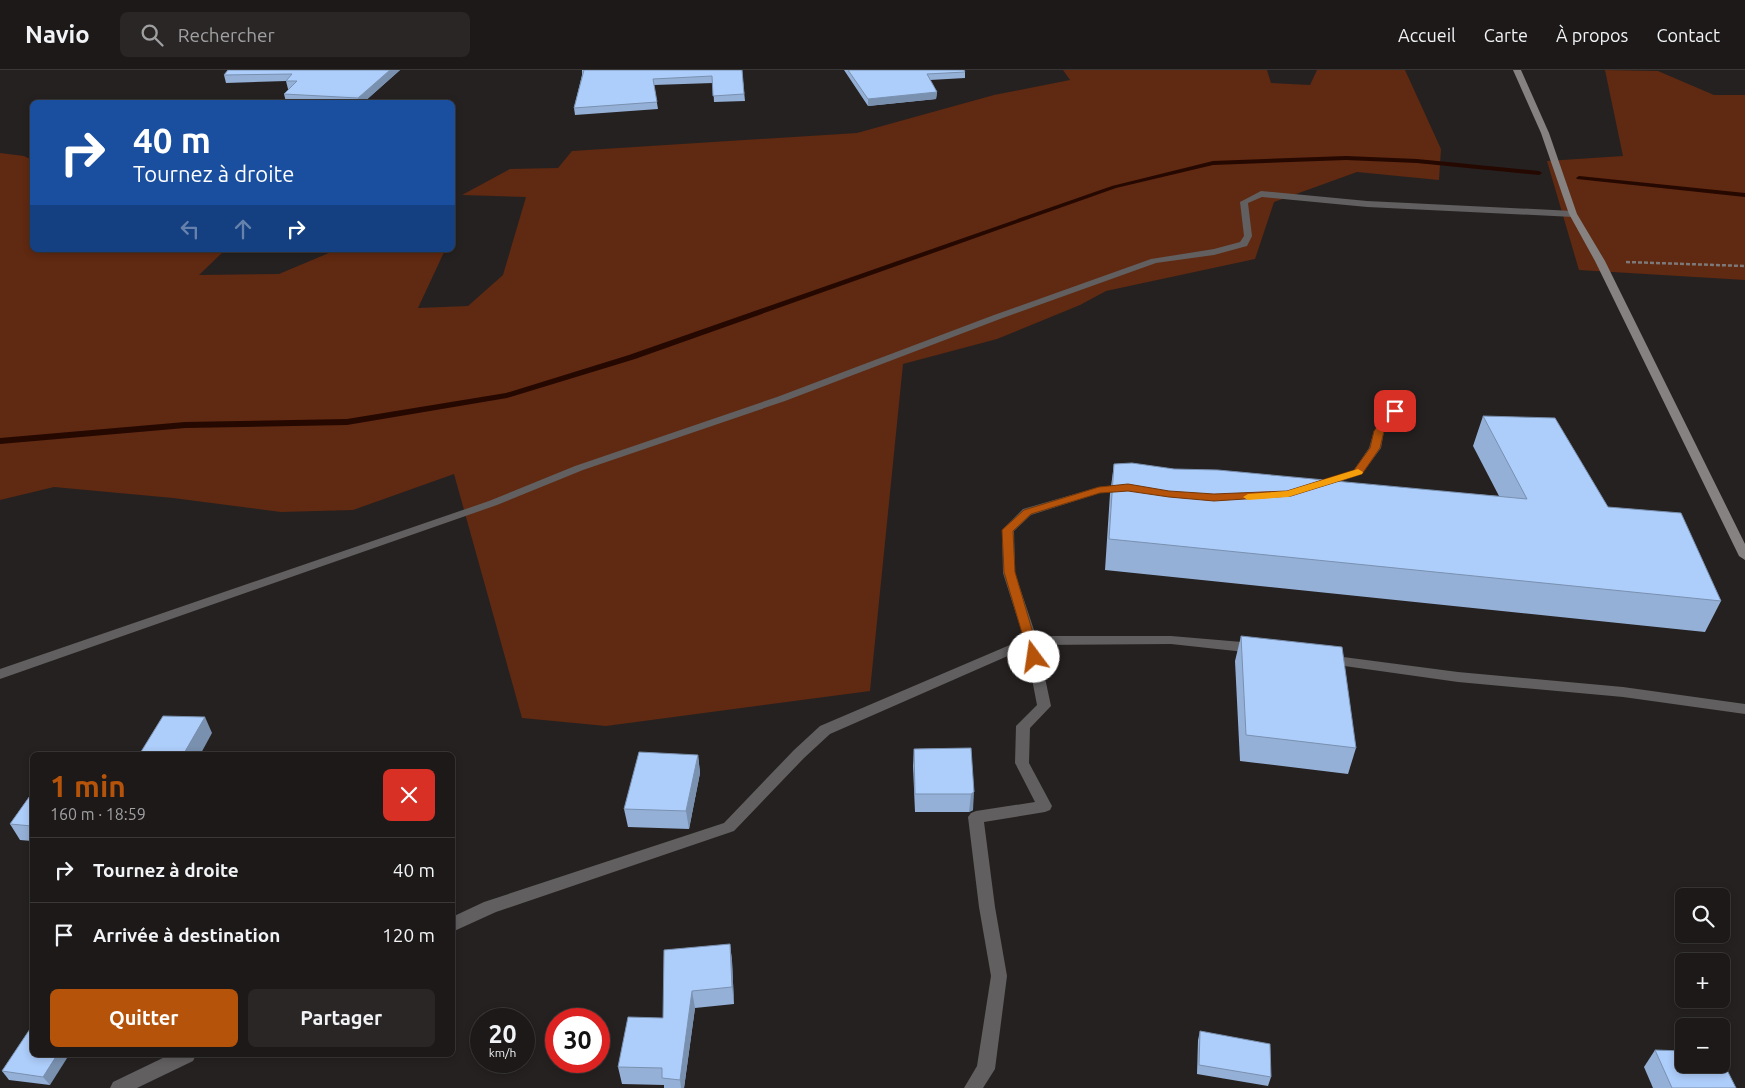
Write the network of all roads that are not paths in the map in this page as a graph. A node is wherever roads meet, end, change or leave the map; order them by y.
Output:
1 (1517, 70) edge
2 (1573, 214) junction
3 (1395, 411) dead end
4 (1136, 489) edge
5 (1306, 489) edge
6 (1745, 556) edge
7 (1031, 641) junction
8 (1268, 651) edge
9 (1312, 658) edge
10 (0, 674) edge
11 (1745, 709) edge
12 (455, 924) edge
13 (183, 1057) edge
14 (119, 1088) edge
15 (974, 1088) edge

1 - 2 street
2 - 6 street
2 - 10 street
3 - 5 street
4 - 7 street
7 - 8 street
7 - 12 street
7 - 15 street
9 - 11 street
13 - 14 street

